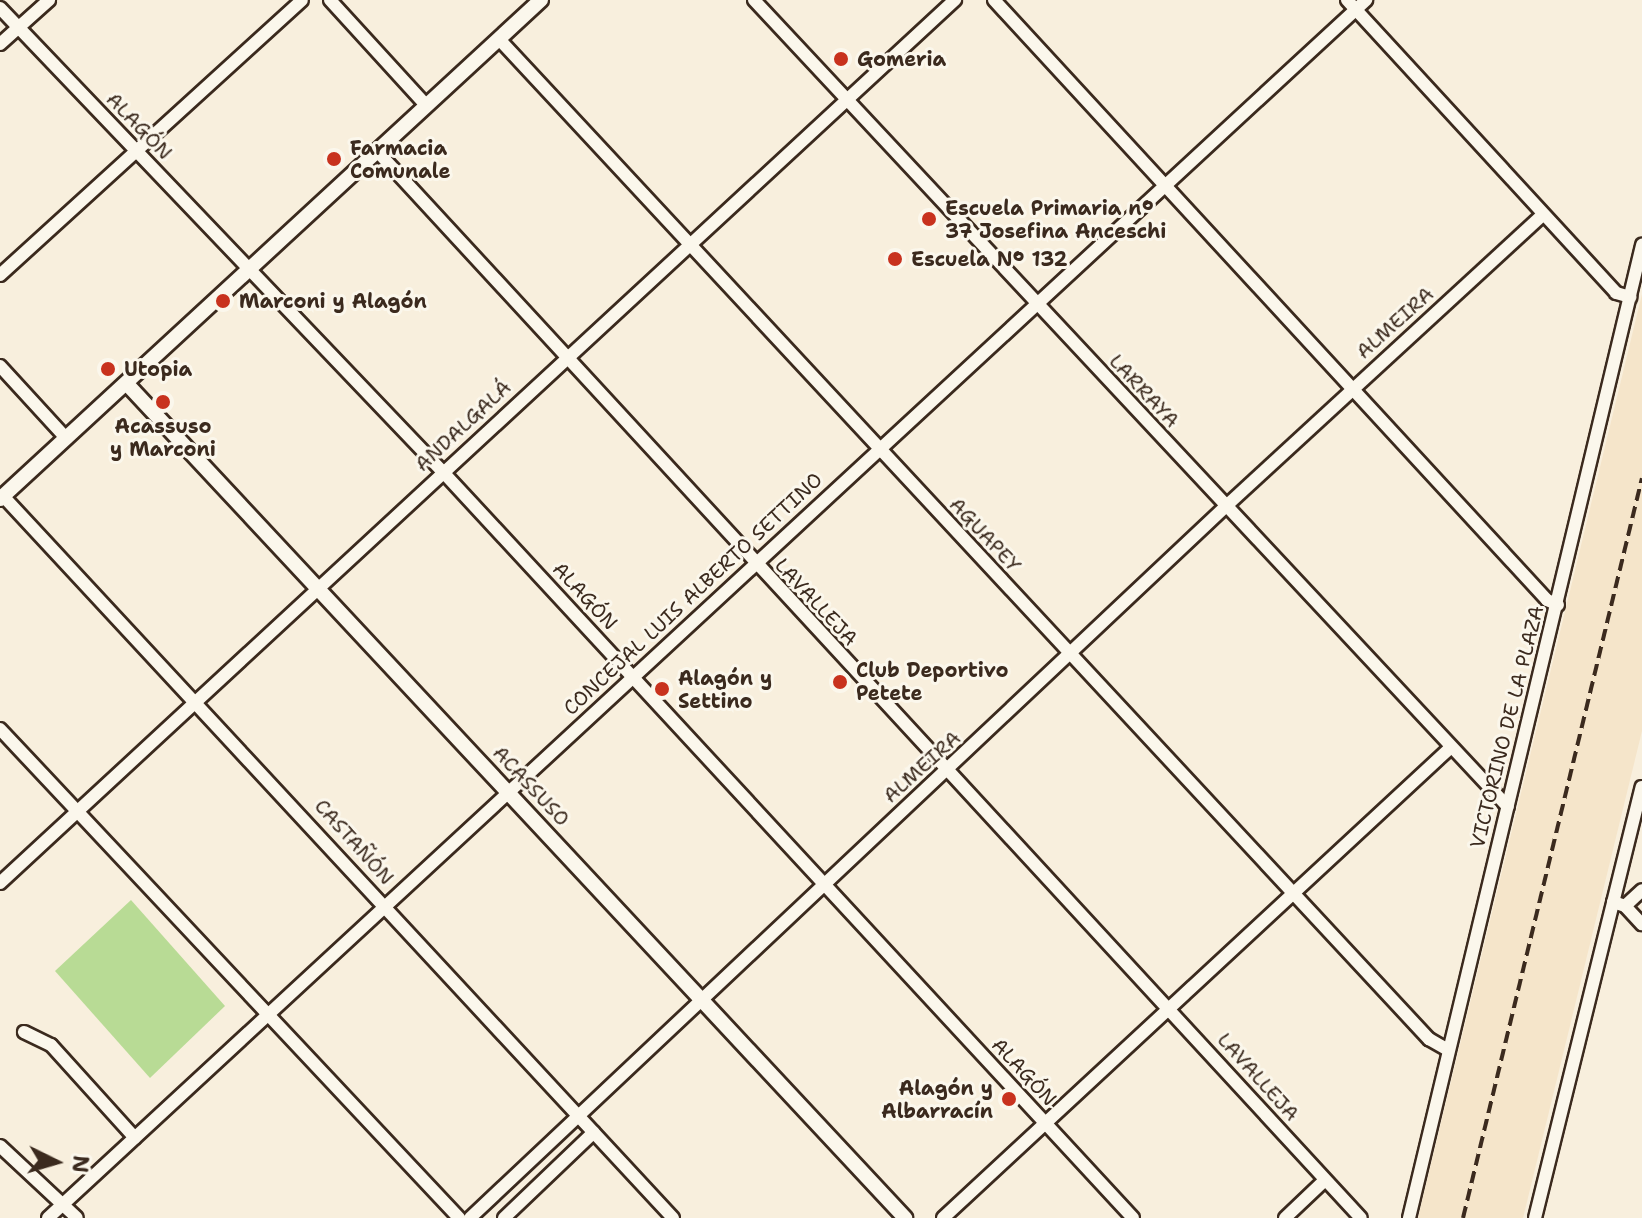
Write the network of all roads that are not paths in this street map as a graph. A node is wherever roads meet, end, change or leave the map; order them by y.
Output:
1 (49, 0) edge
2 (302, 0) edge
3 (330, 0) edge
4 (541, 0) edge
5 (754, 0) edge
6 (955, 0) edge
7 (994, 0) edge
8 (1356, 3) edge
9 (0, 8) edge
10 (18, 27) junction
11 (499, 39) junction
12 (0, 44) edge
13 (847, 100) junction
14 (426, 105) junction
15 (377, 151) junction
16 (137, 152) junction
17 (1162, 184) junction
18 (1543, 215) junction
19 (688, 242) junction
20 (1642, 245) edge
21 (250, 272) junction
22 (0, 275) edge
23 (1630, 297) junction
24 (1035, 304) junction
25 (565, 359) junction
26 (0, 366) edge
27 (127, 384) junction
28 (1353, 388) junction
29 (65, 437) junction
30 (878, 450) junction
31 (443, 472) junction
32 (2, 498) edge
33 (1225, 507) junction
34 (755, 566) junction
35 (317, 587) junction
36 (1558, 605) junction
37 (1071, 656) junction
38 (632, 678) junction
39 (198, 700) junction
40 (0, 729) edge
41 (1450, 748) junction
42 (948, 771) junction
43 (1642, 787) edge
44 (509, 791) junction
45 (1508, 807) junction
46 (78, 812) junction
47 (0, 883) edge
48 (823, 884) junction
49 (1642, 890) edge
50 (1292, 891) junction
51 (1619, 904) junction
52 (387, 908) junction
53 (1642, 924) edge
54 (702, 997) junction
55 (1168, 1007) junction
56 (267, 1017) junction
57 (24, 1032) dead end
58 (1448, 1050) junction
59 (577, 1115) junction
60 (1044, 1123) junction
61 (594, 1132) junction
62 (135, 1138) junction
63 (0, 1146) edge
64 (1325, 1180) junction
65 (64, 1203) junction
66 (48, 1218) edge
67 (77, 1218) edge
68 (459, 1218) edge
69 (470, 1218) edge
70 (504, 1218) edge
71 (673, 1218) edge
72 (905, 1218) edge
73 (943, 1218) edge
74 (1133, 1218) edge
75 (1285, 1218) edge
76 (1361, 1218) edge
77 (1409, 1218) edge
78 (1535, 1218) edge

1 - 10 street
2 - 16 street
3 - 14 street
4 - 11 street
5 - 13 street, LARRAYA
6 - 13 street, ANDALGALÁ
7 - 17 street
8 - 17 street, CONCEJAL LUIS ALBERTO SETTINO
8 - 18 street
9 - 10 street, ALAGÓN
10 - 12 street
10 - 16 street, ALAGÓN
11 - 14 street
11 - 19 street, AGUAPEY
13 - 19 street, ANDALGALÁ
13 - 24 street, LARRAYA
14 - 15 street
15 - 21 street
15 - 25 street, LAVALLEJA
16 - 21 street, ALAGÓN
16 - 22 street
17 - 24 street, CONCEJAL LUIS ALBERTO SETTINO
17 - 28 street
18 - 23 street
18 - 28 street, ALMEIRA
19 - 25 street, ANDALGALÁ
19 - 30 street, AGUAPEY
20 - 23 street, VICTORINO DE LA PLAZA
21 - 27 street
21 - 31 street, ALAGÓN
23 - 36 street, VICTORINO DE LA PLAZA
24 - 30 street, CONCEJAL LUIS ALBERTO SETTINO
24 - 33 street, LARRAYA
25 - 31 street, ANDALGALÁ
25 - 34 street, LAVALLEJA
26 - 29 street
27 - 29 street
27 - 35 street, ACASSUSO
28 - 33 street, ALMEIRA
28 - 36 street
29 - 32 street
30 - 34 street, CONCEJAL LUIS ALBERTO SETTINO
30 - 37 street, AGUAPEY
31 - 35 street, ANDALGALÁ
31 - 38 street, ALAGÓN
32 - 39 street, CASTAÑÓN
33 - 37 street, ALMEIRA
33 - 41 street, LARRAYA
34 - 38 street, CONCEJAL LUIS ALBERTO SETTINO
34 - 42 street, LAVALLEJA
35 - 39 street, ANDALGALÁ
35 - 44 street, ACASSUSO
36 - 45 street, VICTORINO DE LA PLAZA
37 - 42 street, ALMEIRA
37 - 50 street, AGUAPEY
38 - 44 street, CONCEJAL LUIS ALBERTO SETTINO
38 - 48 street, ALAGÓN
39 - 46 street, ANDALGALÁ
39 - 52 street, CASTAÑÓN
40 - 46 street
41 - 45 street, LARRAYA
41 - 50 street
42 - 48 street, ALMEIRA
42 - 55 street, LAVALLEJA
43 - 51 street
44 - 52 street, CONCEJAL LUIS ALBERTO SETTINO
44 - 54 street, ACASSUSO
45 - 58 street, VICTORINO DE LA PLAZA
46 - 47 street, ANDALGALÁ
46 - 56 street
48 - 54 street, ALMEIRA
48 - 60 street, ALAGÓN
49 - 51 street
50 - 55 street
50 - 58 street, AGUAPEY
51 - 53 street
51 - 78 street
52 - 56 street, CONCEJAL LUIS ALBERTO SETTINO
52 - 59 street, CASTAÑÓN
54 - 59 street, ALMEIRA
54 - 72 street, ACASSUSO
55 - 60 street
55 - 64 street, LAVALLEJA
56 - 62 street, CONCEJAL LUIS ALBERTO SETTINO
56 - 68 street
57 - 62 street
58 - 77 street, VICTORINO DE LA PLAZA
59 - 61 street, CASTAÑÓN
59 - 69 street, ALMEIRA
60 - 73 street
60 - 74 street, ALAGÓN
61 - 70 street
61 - 71 street, CASTAÑÓN
62 - 65 street, CONCEJAL LUIS ALBERTO SETTINO
63 - 65 street
64 - 75 street
64 - 76 street, LAVALLEJA
65 - 66 street, CONCEJAL LUIS ALBERTO SETTINO
65 - 67 street

